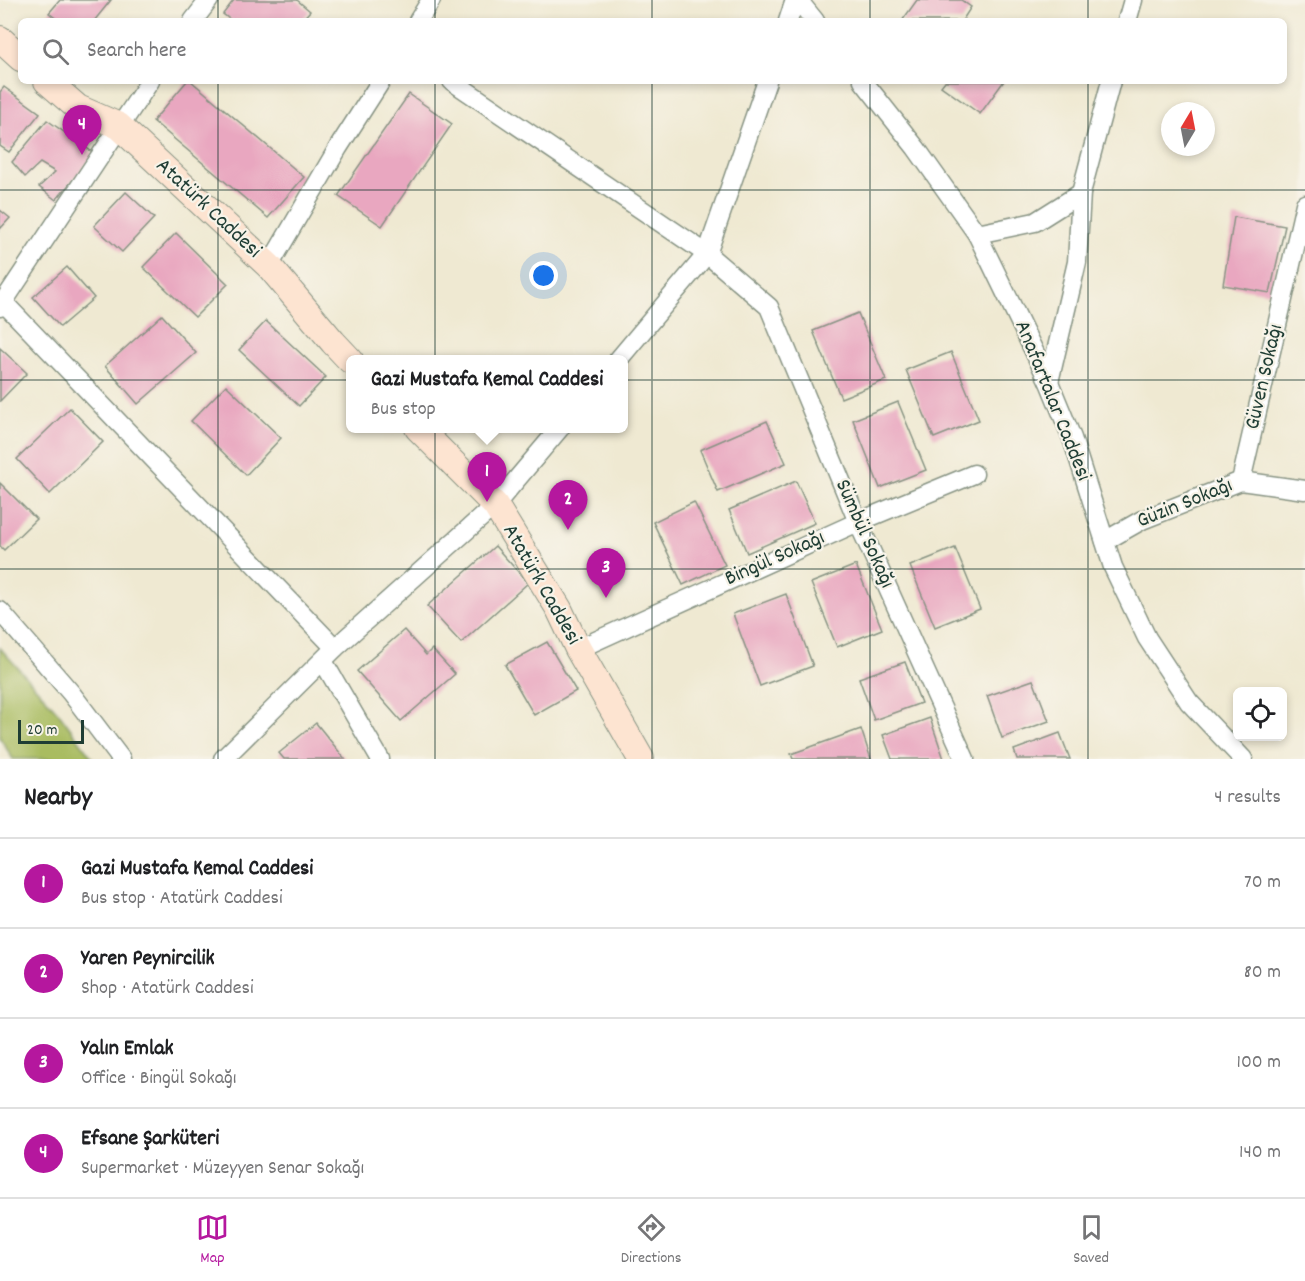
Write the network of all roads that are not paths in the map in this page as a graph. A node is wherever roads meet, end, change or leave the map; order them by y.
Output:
1 (209, 0) edge
2 (431, 0) edge
3 (797, 0) edge
4 (1133, 0) edge
5 (195, 18) edge
6 (420, 18) edge
7 (789, 18) edge
8 (812, 18) edge
9 (1128, 18) edge
10 (0, 39) edge
11 (18, 55) edge
12 (50, 84) edge
13 (148, 84) edge
14 (379, 84) edge
15 (456, 84) edge
16 (766, 84) edge
17 (865, 84) edge
18 (1110, 84) edge
19 (119, 126) junction
20 (1082, 193) junction
21 (1305, 204) edge
22 (977, 234) junction
23 (708, 254) junction
24 (269, 266) junction
25 (2, 305) edge
26 (346, 355) edge
27 (622, 355) edge
28 (1049, 382) junction
29 (422, 433) edge
30 (557, 433) edge
31 (974, 474) dead end
32 (1241, 481) junction
33 (1305, 490) edge
34 (495, 505) junction
35 (858, 522) junction
36 (1105, 541) junction
37 (0, 611) edge
38 (578, 649) junction
39 (329, 654) junction
40 (121, 759) edge
41 (223, 759) edge
42 (380, 759) edge
43 (641, 759) edge
44 (964, 759) edge
45 (1243, 759) edge

1 - 5 street
2 - 6 street
3 - 7 street
3 - 8 street
4 - 9 street
10 - 11 main road
12 - 19 main road, Atatürk Caddesi
13 - 19 street
14 - 24 street
15 - 23 street
16 - 23 street
17 - 22 street, Anafartalar Caddesi
18 - 20 street
19 - 24 main road, Atatürk Caddesi
19 - 25 street
20 - 22 street
20 - 28 street
21 - 32 street, Güven Sokağı
22 - 28 street, Anafartalar Caddesi
23 - 27 street
23 - 35 street, Sümbül Sokağı
24 - 26 main road, Atatürk Caddesi
25 - 39 street
28 - 36 street, Anafartalar Caddesi
29 - 34 main road, Atatürk Caddesi
30 - 34 street
31 - 35 street, Bingül Sokağı
32 - 33 street, Güzin Sokağı
32 - 36 street, Güzin Sokağı
34 - 38 main road, Atatürk Caddesi
34 - 39 street
35 - 38 street, Bingül Sokağı
35 - 44 street, Sümbül Sokağı
36 - 45 street, Anafartalar Caddesi
37 - 40 street
38 - 43 main road, Atatürk Caddesi
39 - 41 street
39 - 42 street

